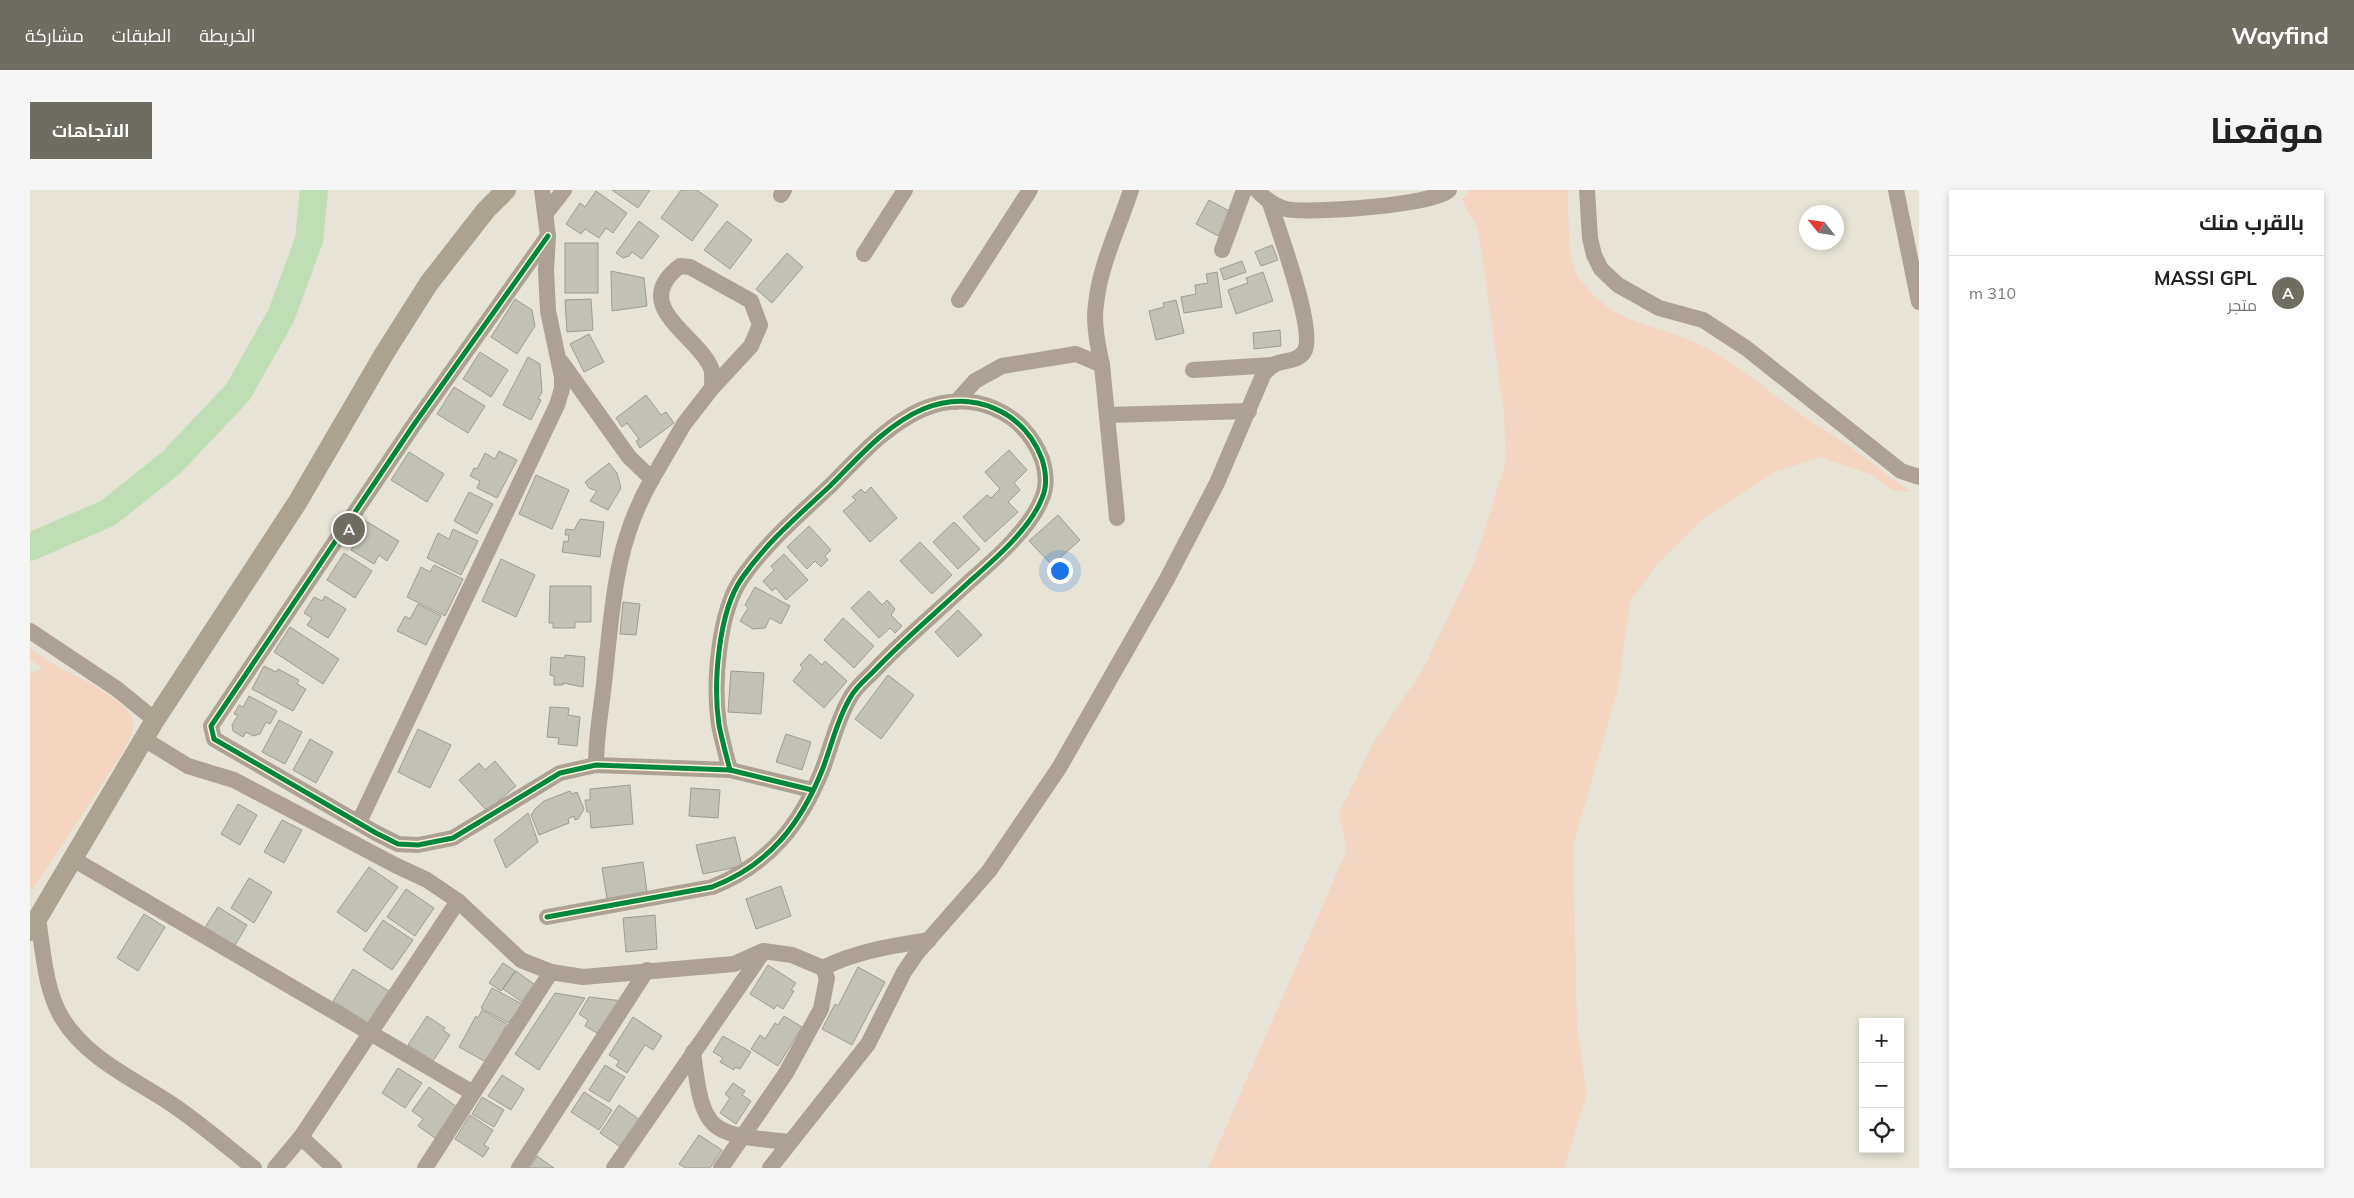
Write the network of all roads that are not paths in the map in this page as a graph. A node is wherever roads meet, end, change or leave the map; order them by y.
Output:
1 (506, 190) edge
2 (542, 190) edge
3 (564, 190) edge
4 (905, 190) edge
5 (1030, 190) edge
6 (1131, 190) edge
7 (1244, 190) edge
8 (1258, 190) edge
9 (1449, 190) edge
10 (1587, 190) edge
11 (1896, 190) edge
12 (1428, 195) edge
13 (1270, 203) junction
14 (546, 213) junction
15 (548, 236) junction
16 (1222, 250) dead end
17 (864, 254) dead end
18 (959, 300) dead end
19 (1919, 302) edge
20 (558, 357) junction
21 (1274, 364) junction
22 (1102, 365) junction
23 (1193, 370) dead end
24 (712, 388) junction
25 (956, 402) junction
26 (1249, 411) junction
27 (1107, 415) junction
28 (1919, 477) edge
29 (652, 479) junction
30 (1117, 518) dead end
31 (30, 631) edge
32 (155, 720) junction
33 (144, 739) junction
34 (596, 765) junction
35 (730, 770) junction
36 (812, 790) junction
37 (359, 822) junction
38 (73, 859) junction
39 (458, 901) junction
40 (547, 917) dead end
41 (34, 925) edge
42 (929, 940) junction
43 (763, 951) junction
44 (823, 968) junction
45 (647, 970) junction
46 (551, 972) junction
47 (369, 1034) junction
48 (693, 1052) junction
49 (473, 1094) junction
50 (301, 1137) junction
51 (742, 1138) junction
52 (788, 1142) junction
53 (254, 1168) edge
54 (275, 1168) edge
55 (334, 1168) edge
56 (425, 1168) edge
57 (519, 1168) edge
58 (614, 1168) edge
59 (721, 1168) edge
60 (770, 1168) edge

1 - 32 main road
2 - 14 street
3 - 14 street
4 - 17 street
5 - 18 street
6 - 22 street
7 - 16 street
8 - 13 street
9 - 12 street
10 - 28 street
11 - 19 street
12 - 13 street
13 - 21 street
14 - 15 street
15 - 20 street
15 - 37 street
20 - 29 street
20 - 37 street
21 - 23 street
21 - 26 street
22 - 25 street
22 - 27 street
24 - 24 street
24 - 29 street
25 - 35 street
25 - 36 street
26 - 27 street
26 - 42 street
27 - 30 street
29 - 34 street
31 - 32 street
32 - 33 main road
33 - 38 main road
33 - 39 street
34 - 35 street
34 - 37 street
35 - 36 street
36 - 40 street
38 - 41 main road
38 - 47 street
39 - 46 street
39 - 47 street
41 - 53 street
42 - 44 street
42 - 52 street
43 - 44 street
43 - 45 street
43 - 48 street
44 - 51 street
45 - 46 street
45 - 57 street
46 - 49 street
47 - 49 street
47 - 50 street
48 - 51 street
48 - 58 street
49 - 56 street
50 - 54 street
50 - 55 street
51 - 52 street
51 - 59 street
52 - 60 street

